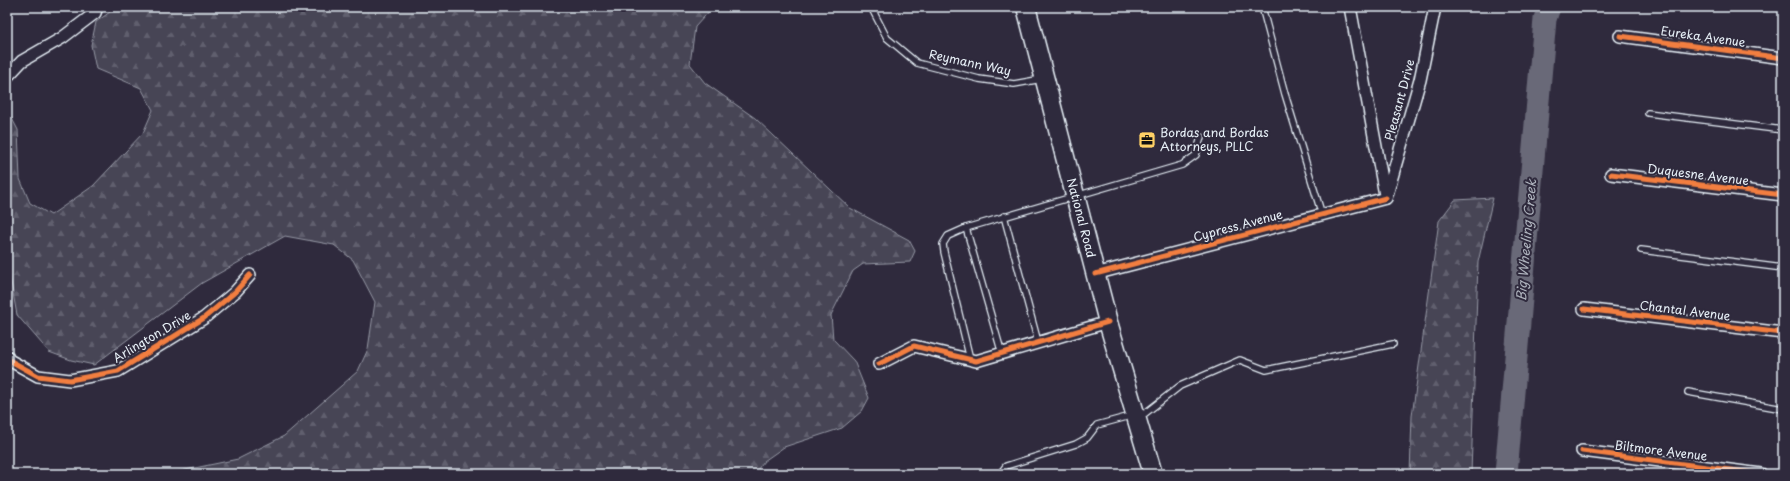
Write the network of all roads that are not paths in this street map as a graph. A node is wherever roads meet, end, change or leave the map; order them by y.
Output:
1 (97, 7) edge
2 (871, 7) edge
3 (1026, 7) edge
4 (1262, 7) edge
5 (1350, 7) edge
6 (1435, 7) edge
7 (1620, 36) dead end
8 (1783, 58) edge
9 (7, 77) edge
10 (1045, 78) junction
11 (1648, 113) dead end
12 (1783, 130) edge
13 (1201, 136) dead end
14 (1610, 174) dead end
15 (1075, 195) junction
16 (1783, 196) edge
17 (1386, 198) junction
18 (1322, 215) junction
19 (1004, 216) junction
20 (966, 228) junction
21 (1641, 250) dead end
22 (1783, 268) edge
23 (1096, 274) junction
24 (250, 275) dead end
25 (1584, 309) dead end
26 (1108, 322) junction
27 (1783, 334) edge
28 (1038, 342) junction
29 (1392, 344) dead end
30 (1006, 352) junction
31 (7, 356) edge
32 (971, 360) junction
33 (879, 364) dead end
34 (1688, 392) dead end
35 (1783, 409) edge
36 (1137, 417) junction
37 (1582, 450) dead end
38 (1000, 474) edge
39 (1153, 474) edge
40 (1761, 474) edge

1 - 9 street
2 - 10 lane, Reymann Way
3 - 10 main road, National Road
4 - 18 lane
5 - 17 street
6 - 17 street, Pleasant Drive
7 - 8 street, Eureka Avenue
10 - 15 main road, National Road
11 - 12 lane
13 - 15 lane
14 - 16 street, Duquesne Avenue
15 - 19 lane
15 - 23 main road, National Road
17 - 18 street, Cypress Avenue
18 - 23 street, Cypress Avenue
19 - 20 lane
19 - 28 lane
20 - 30 lane
20 - 32 lane
21 - 22 lane
23 - 26 main road, National Road
24 - 31 street, Arlington Drive
25 - 27 street, Chantal Avenue
26 - 28 street
26 - 36 main road, National Road
28 - 30 street
29 - 36 lane
30 - 32 street
32 - 33 street
34 - 35 lane
36 - 38 lane
36 - 39 main road, National Road
37 - 40 street, Biltmore Avenue

